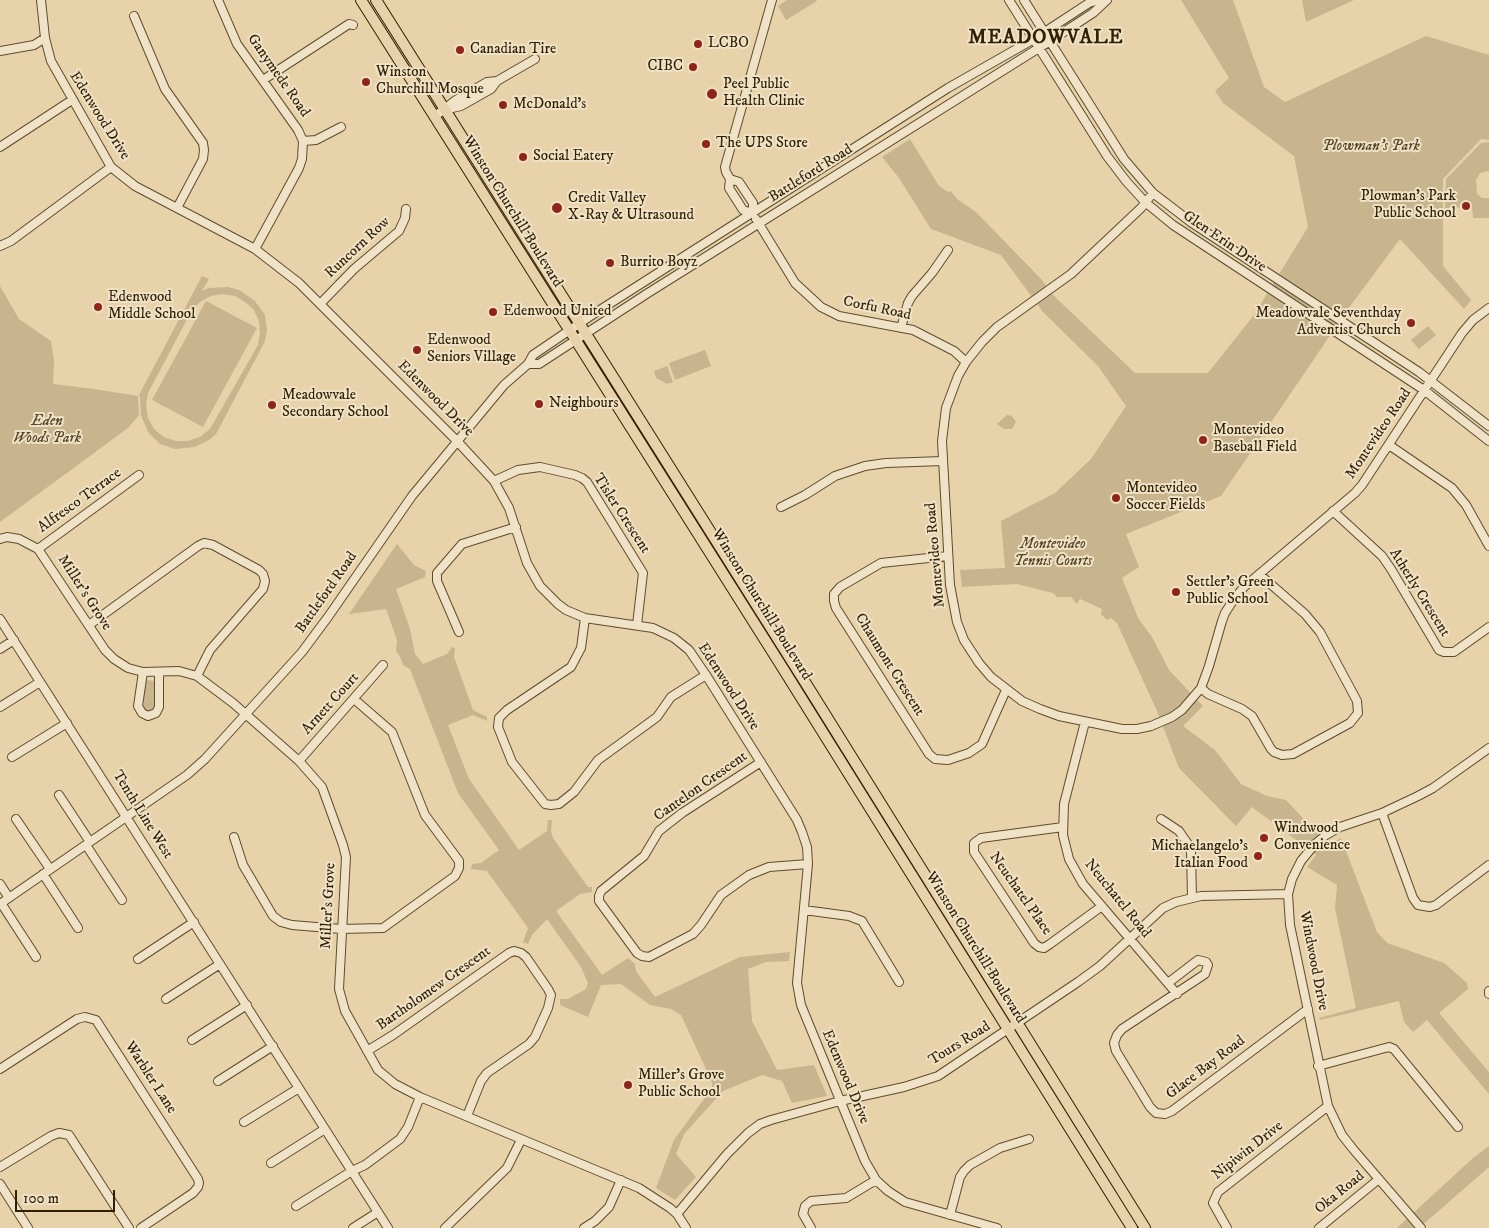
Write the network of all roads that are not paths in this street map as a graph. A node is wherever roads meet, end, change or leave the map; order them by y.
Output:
1 (42, 0) edge
2 (218, 0) edge
3 (361, 0) edge
4 (376, 0) edge
5 (772, 0) edge
6 (1009, 0) edge
7 (1024, 0) edge
8 (1098, 0) edge
9 (1106, 0) edge
10 (134, 16) dead end
11 (353, 24) dead end
12 (1044, 32) junction
13 (45, 38) junction
14 (1034, 39) junction
15 (1050, 41) junction
16 (1039, 48) junction
17 (0, 51) edge
18 (535, 59) dead end
19 (264, 80) junction
20 (72, 100) junction
21 (445, 110) junction
22 (434, 117) junction
23 (341, 127) dead end
24 (303, 141) junction
25 (0, 147) edge
26 (111, 167) junction
27 (730, 179) junction
28 (1153, 193) junction
29 (1145, 202) junction
30 (177, 208) junction
31 (406, 209) dead end
32 (753, 214) junction
33 (759, 223) junction
34 (0, 246) edge
35 (255, 249) junction
36 (948, 250) dead end
37 (320, 304) junction
38 (1489, 308) edge
39 (579, 323) junction
40 (901, 328) junction
41 (569, 330) junction
42 (586, 333) junction
43 (575, 340) junction
44 (966, 362) junction
45 (528, 364) junction
46 (1431, 381) junction
47 (1424, 390) junction
48 (1489, 426) edge
49 (458, 441) junction
50 (1489, 442) edge
51 (1389, 445) junction
52 (943, 461) junction
53 (139, 475) dead end
54 (494, 481) junction
55 (782, 507) dead end
56 (1333, 511) junction
57 (516, 527) junction
58 (0, 539) edge
59 (1489, 546) edge
60 (38, 550) junction
61 (948, 556) junction
62 (1259, 574) junction
63 (585, 618) junction
64 (0, 619) edge
65 (88, 625) junction
66 (638, 625) junction
67 (1489, 626) edge
68 (458, 632) dead end
69 (14, 640) junction
70 (0, 649) edge
71 (383, 665) dead end
72 (143, 672) junction
73 (159, 672) junction
74 (706, 674) junction
75 (197, 676) junction
76 (40, 682) junction
77 (1201, 688) junction
78 (1006, 690) junction
79 (354, 699) junction
80 (0, 707) edge
81 (245, 715) junction
82 (1084, 722) junction
83 (67, 723) junction
84 (1489, 748) edge
85 (12, 757) dead end
86 (299, 761) junction
87 (761, 762) junction
88 (59, 794) dead end
89 (1382, 813) junction
90 (126, 817) junction
91 (16, 819) dead end
92 (1161, 819) dead end
93 (1063, 827) junction
94 (234, 836) dead end
95 (88, 843) junction
96 (808, 864) junction
97 (1489, 865) edge
98 (50, 870) junction
99 (43, 874) junction
100 (0, 884) edge
101 (1288, 894) junction
102 (9, 898) junction
103 (1192, 898) junction
104 (122, 900) dead end
105 (1, 904) edge
106 (1102, 906) junction
107 (804, 910) junction
108 (194, 922) junction
109 (78, 928) dead end
110 (341, 929) junction
111 (1130, 938) junction
112 (36, 957) dead end
113 (138, 959) dead end
114 (220, 964) junction
115 (899, 982) dead end
116 (1168, 983) junction
117 (1177, 994) junction
118 (166, 999) dead end
119 (246, 1005) junction
120 (1308, 1009) junction
121 (1018, 1023) junction
122 (1008, 1030) junction
123 (192, 1040) dead end
124 (273, 1046) junction
125 (367, 1051) junction
126 (1318, 1066) junction
127 (0, 1069) edge
128 (218, 1081) dead end
129 (299, 1088) junction
130 (420, 1097) junction
131 (840, 1101) junction
132 (1328, 1106) junction
133 (466, 1116) junction
134 (244, 1122) dead end
135 (1458, 1127) dead end
136 (325, 1129) junction
137 (1028, 1139) dead end
138 (521, 1140) junction
139 (271, 1163) dead end
140 (0, 1167) edge
141 (352, 1171) junction
142 (1379, 1179) junction
143 (621, 1180) junction
144 (876, 1180) junction
145 (0, 1184) edge
146 (296, 1206) dead end
147 (378, 1212) junction
148 (677, 1214) junction
149 (950, 1215) junction
150 (28, 1228) edge
151 (129, 1228) edge
152 (141, 1228) edge
153 (353, 1228) edge
154 (388, 1228) edge
155 (445, 1228) edge
156 (584, 1228) edge
157 (686, 1228) edge
158 (812, 1228) edge
159 (997, 1228) edge
160 (1132, 1228) edge
161 (1146, 1228) edge
162 (1227, 1228) edge
163 (1319, 1228) edge
164 (1421, 1228) edge

1 - 13 street, Edenwood Drive
2 - 19 street, Ganymede Road
3 - 22 main road, Winston Churchill Boulevard
4 - 21 main road, Winston Churchill Boulevard
5 - 27 street
6 - 14 street, Glen Erin Drive
7 - 12 street, Glen Erin Drive
8 - 12 street, Battleford Road
9 - 15 street, Battleford Road
10 - 30 street
11 - 19 street
12 - 14 street, Battleford Road
12 - 15 street, Glen Erin Drive
13 - 17 street
13 - 20 street, Edenwood Drive
14 - 16 street, Glen Erin Drive
14 - 32 street, Battleford Road
15 - 16 street, Battleford Road
15 - 28 street, Glen Erin Drive
16 - 29 street, Glen Erin Drive
16 - 33 street, Battleford Road
18 - 21 street
19 - 24 street, Ganymede Road
20 - 25 street
20 - 26 street, Edenwood Drive
21 - 22 street
21 - 39 main road, Winston Churchill Boulevard
22 - 41 main road, Winston Churchill Boulevard
23 - 24 street
24 - 35 street, Ganymede Road
26 - 30 street, Edenwood Drive
26 - 34 street
27 - 32 street
27 - 32 street
28 - 29 street, Montevideo Road
28 - 46 street, Glen Erin Drive
29 - 44 street, Montevideo Road
29 - 47 street, Glen Erin Drive
30 - 35 street, Edenwood Drive
31 - 37 street, Runcorn Row
32 - 33 street, Corfu Road
32 - 39 street, Battleford Road
33 - 40 street, Corfu Road
33 - 42 street, Battleford Road
35 - 37 street, Edenwood Drive
36 - 40 street
37 - 49 street, Edenwood Drive
38 - 46 street, Montevideo Road
39 - 41 street, Battleford Road
39 - 42 main road, Winston Churchill Boulevard
40 - 44 street, Corfu Road
41 - 43 main road, Winston Churchill Boulevard
41 - 45 street, Battleford Road
42 - 43 street, Battleford Road
42 - 121 main road, Winston Churchill Boulevard
43 - 45 street, Battleford Road
43 - 122 main road, Winston Churchill Boulevard
44 - 52 street, Montevideo Road
45 - 49 street, Battleford Road
46 - 47 street, Montevideo Road
46 - 48 street, Glen Erin Drive
47 - 50 street, Glen Erin Drive
47 - 51 street, Montevideo Road
49 - 54 street, Edenwood Drive
49 - 81 street, Battleford Road
51 - 56 street, Montevideo Road
51 - 59 street
52 - 55 street
52 - 61 street, Montevideo Road
53 - 60 street, Alfresco Terrace
54 - 57 street, Edenwood Drive
54 - 66 street, Tisler Crescent
56 - 62 street, Montevideo Road
56 - 67 street, Atherly Crescent
57 - 63 street, Edenwood Drive
57 - 68 street
58 - 60 street, Miller's Grove
60 - 65 street, Miller's Grove
61 - 78 street, Montevideo Road
61 - 78 street, Chaumont Crescent
62 - 77 street, Montevideo Road
62 - 77 street
63 - 66 street, Edenwood Drive
63 - 74 street
64 - 69 street, Tenth Line West
65 - 72 street, Miller's Grove
65 - 75 street
66 - 74 street, Edenwood Drive
69 - 70 street
69 - 76 street, Tenth Line West
71 - 79 street, Arnett Court
72 - 73 street, Miller's Grove
72 - 73 street
73 - 75 street, Miller's Grove
74 - 87 street, Edenwood Drive
75 - 81 street, Miller's Grove
76 - 80 street
76 - 83 street, Tenth Line West
77 - 82 street, Montevideo Road
78 - 82 street, Montevideo Road
79 - 86 street, Arnett Court
79 - 110 street
81 - 86 street, Miller's Grove
81 - 90 street, Battleford Road
82 - 93 street, Neuchatel Road
83 - 85 street
83 - 90 street, Tenth Line West
84 - 89 street, Windwood Drive
86 - 110 street, Miller's Grove
87 - 96 street, Edenwood Drive
87 - 96 street, Cantelon Crescent
88 - 95 street
89 - 97 street
89 - 101 street, Windwood Drive
90 - 95 street, Battleford Road
90 - 108 street, Tenth Line West
91 - 98 street
92 - 103 street
93 - 106 street, Neuchatel Road
93 - 106 street, Neuchatel Place
94 - 110 street
95 - 98 street, Battleford Road
95 - 104 street
96 - 107 street, Edenwood Drive
98 - 99 street, Battleford Road
99 - 102 street, Battleford Road
99 - 109 street
100 - 102 street
101 - 103 street, Tours Road
101 - 120 street, Windwood Drive
102 - 105 street, Battleford Road
103 - 111 street, Tours Road
105 - 112 street
106 - 111 street, Neuchatel Road
107 - 115 street
107 - 131 street, Edenwood Drive
108 - 113 street
108 - 114 street, Tenth Line West
110 - 125 street, Miller's Grove
111 - 116 street, Neuchatel Road
111 - 121 street, Tours Road
114 - 118 street
114 - 119 street, Tenth Line West
116 - 117 street, Neuchatel Road
116 - 117 street, Glace Bay Road
117 - 120 street, Glace Bay Road
119 - 123 street
119 - 124 street, Tenth Line West
120 - 126 street, Windwood Drive
121 - 122 street, Tours Road
121 - 161 main road, Winston Churchill Boulevard
122 - 131 street, Tours Road
122 - 160 main road, Winston Churchill Boulevard
124 - 128 street
124 - 129 street, Tenth Line West
125 - 130 street, Miller's Grove
125 - 133 street, Bartholomew Crescent
126 - 132 street, Windwood Drive
126 - 135 street
127 - 152 street, Warbler Lane
129 - 134 street
129 - 136 street, Tenth Line West
130 - 133 street, Miller's Grove
130 - 141 street
131 - 144 street, Edenwood Drive
131 - 148 street, Tours Road
132 - 142 street, Windwood Drive
132 - 162 street, Nipiwin Drive
133 - 138 street, Miller's Grove
136 - 139 street
136 - 141 street, Tenth Line West
137 - 149 street
138 - 143 street, Miller's Grove
138 - 155 street
140 - 151 street
141 - 146 street
141 - 147 street, Tenth Line West
142 - 163 street, Oka Road
142 - 164 street, Windwood Drive
143 - 148 street, Miller's Grove
143 - 156 street
144 - 149 street, Edenwood Drive
144 - 158 street
145 - 150 street
147 - 153 street
147 - 154 street, Tenth Line West
148 - 157 street, Miller's Grove
149 - 159 street, Edenwood Drive

